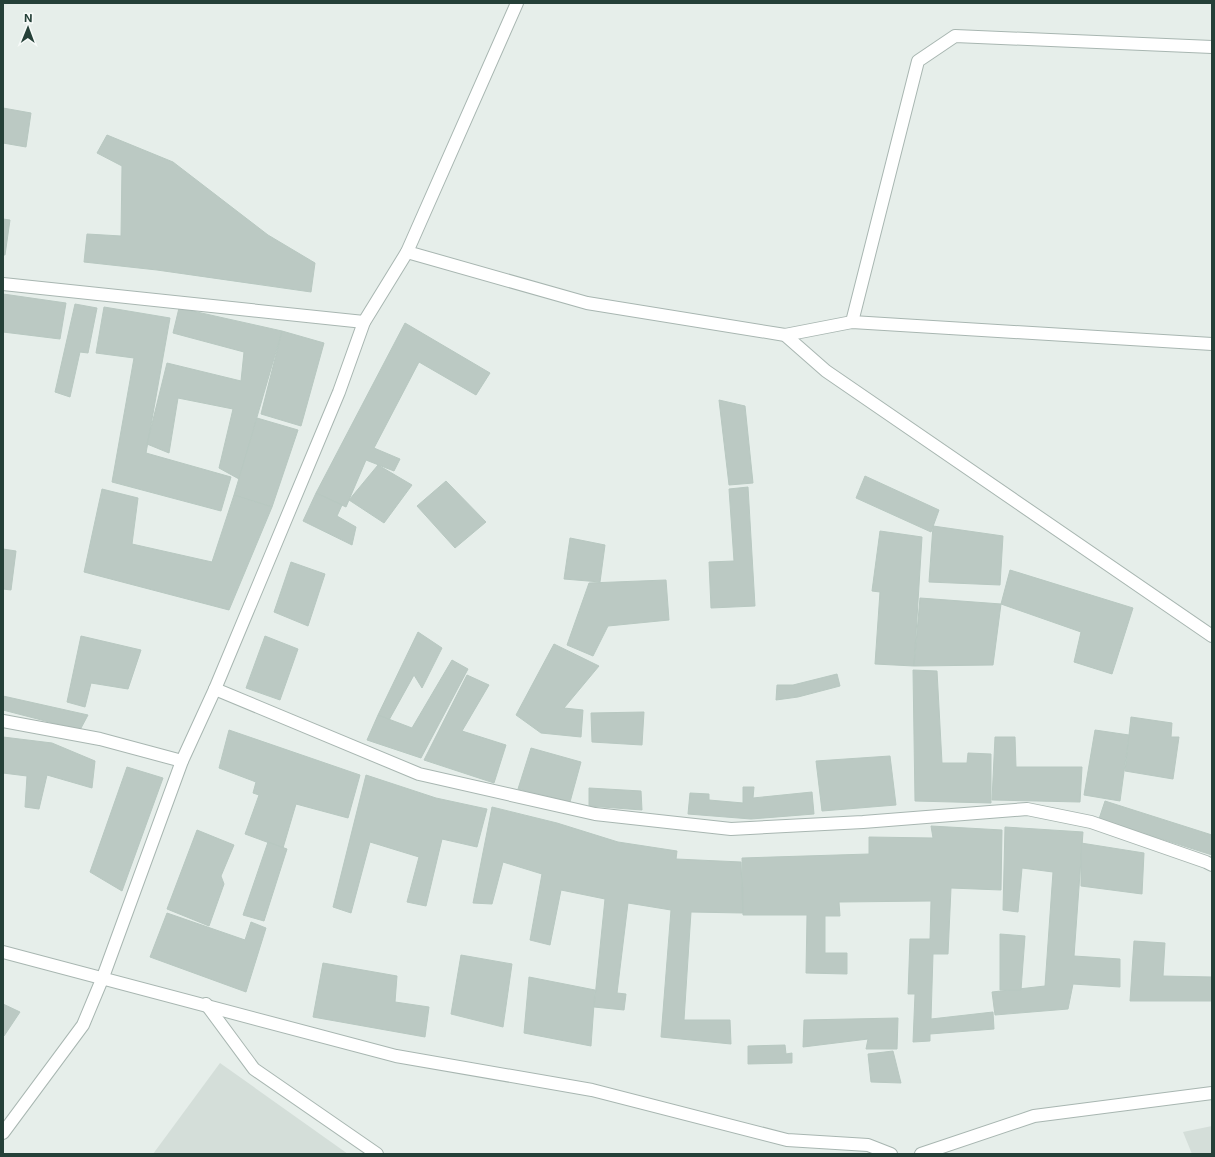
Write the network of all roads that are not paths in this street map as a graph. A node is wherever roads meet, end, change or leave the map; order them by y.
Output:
1 (517, 3) edge
2 (1212, 47) edge
3 (407, 252) junction
4 (3, 284) edge
5 (364, 322) junction
6 (852, 322) junction
7 (785, 335) junction
8 (1212, 344) edge
9 (1212, 636) edge
10 (215, 689) junction
11 (3, 721) edge
12 (182, 761) junction
13 (1212, 865) edge
14 (3, 952) edge
15 (103, 977) junction
16 (206, 1004) junction
17 (1212, 1093) edge
18 (3, 1133) edge
19 (377, 1154) edge
20 (891, 1154) edge
21 (921, 1154) edge

1 - 3 street
2 - 6 street
3 - 5 street
3 - 7 street
4 - 5 street
5 - 10 street
6 - 7 street
6 - 8 street
7 - 9 street
10 - 12 street
10 - 13 street
11 - 12 street
12 - 15 street
14 - 15 street
15 - 16 street
15 - 18 street
16 - 19 street
16 - 20 street
17 - 21 street

